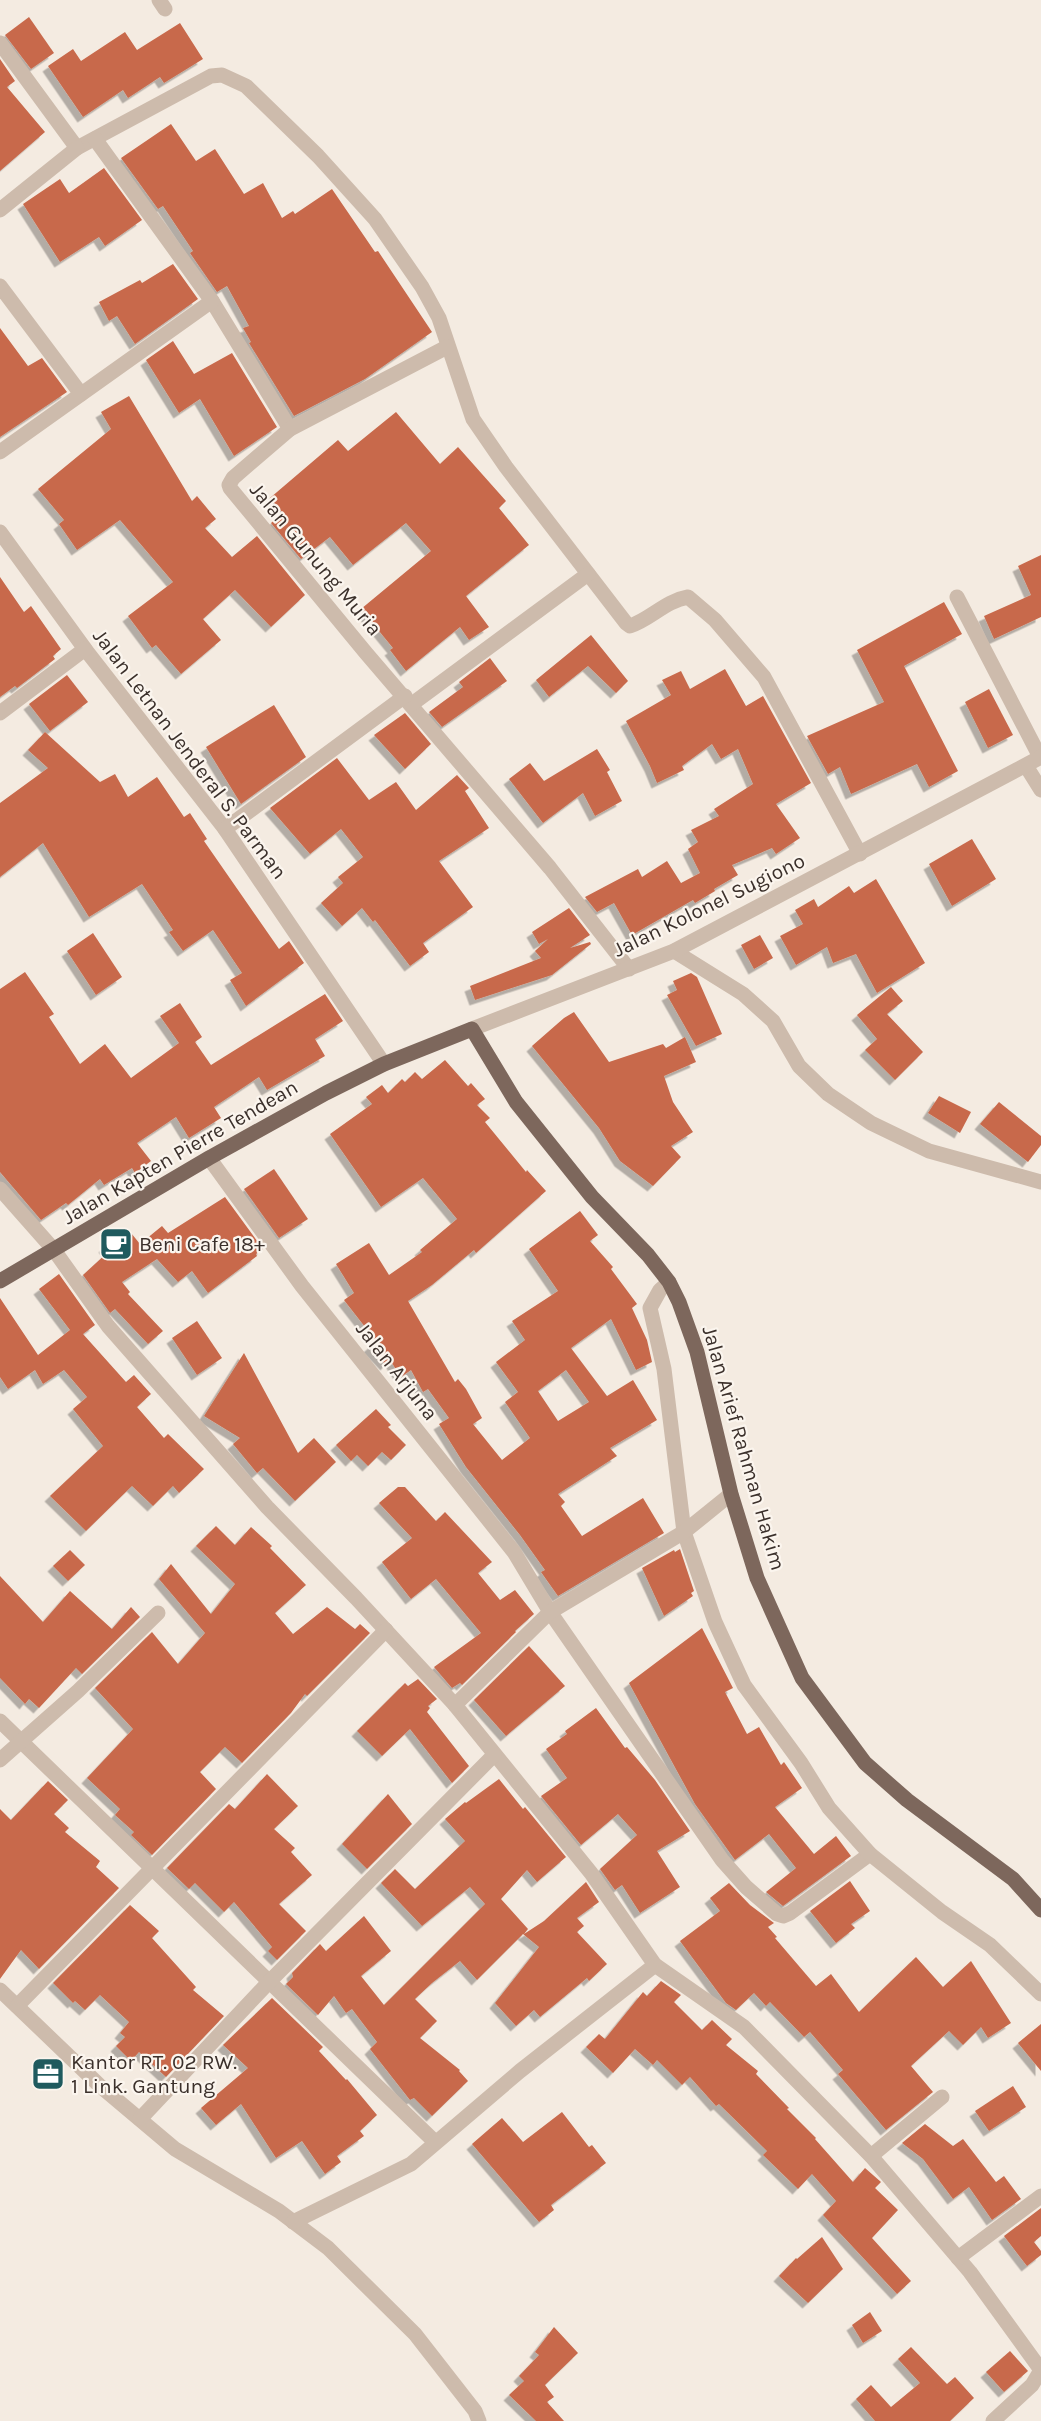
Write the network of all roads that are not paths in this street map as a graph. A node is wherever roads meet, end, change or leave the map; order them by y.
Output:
1 (0, 44) edge
2 (95, 139) junction
3 (77, 148) junction
4 (0, 210) edge
5 (0, 286) edge
6 (212, 301) junction
7 (447, 347) junction
8 (81, 394) junction
9 (290, 429) junction
10 (0, 452) edge
11 (0, 532) edge
12 (588, 574) junction
13 (957, 597) dead end
14 (85, 649) junction
15 (409, 700) junction
16 (0, 713) edge
17 (1041, 757) edge
18 (1026, 766) junction
19 (1041, 790) edge
20 (225, 829) junction
21 (860, 854) junction
22 (674, 951) junction
23 (629, 969) junction
24 (472, 1029) junction
25 (384, 1064) junction
26 (209, 1158) junction
27 (1041, 1182) edge
28 (0, 1189) edge
29 (54, 1250) junction
30 (0, 1281) edge
31 (669, 1282) junction
32 (731, 1494) junction
33 (684, 1532) junction
34 (550, 1612) junction
35 (158, 1613) dead end
36 (386, 1630) junction
37 (455, 1705) junction
38 (0, 1721) edge
39 (21, 1741) junction
40 (494, 1755) junction
41 (0, 1760) edge
42 (870, 1854) junction
43 (151, 1868) junction
44 (1041, 1910) edge
45 (655, 1965) junction
46 (269, 1982) junction
47 (0, 1990) edge
48 (1041, 1994) edge
49 (17, 2006) junction
50 (942, 2097) dead end
51 (140, 2119) junction
52 (435, 2142) junction
53 (871, 2156) junction
54 (1041, 2196) edge
55 (293, 2222) junction
56 (958, 2258) junction
57 (1041, 2370) edge
58 (1036, 2390) edge
59 (479, 2421) edge
60 (993, 2421) edge

1 - 3 street
2 - 3 street
2 - 6 street
2 - 7 street
3 - 4 street
5 - 8 street
6 - 8 street
6 - 9 street
7 - 9 street
7 - 12 street
8 - 10 street
9 - 15 street, Jalan Gunung Muria
11 - 14 street, Jalan Letnan Jenderal S. Parman
12 - 15 street
12 - 21 street
13 - 17 street
14 - 16 street
14 - 20 street, Jalan Letnan Jenderal S. Parman
15 - 20 street
15 - 23 street, Jalan Gunung Muria
17 - 18 street, Jalan Kolonel Sugiono
18 - 19 street
18 - 21 street, Jalan Kolonel Sugiono
20 - 25 street, Jalan Letnan Jenderal S. Parman
21 - 22 street, Jalan Kolonel Sugiono
22 - 23 street, Jalan Kolonel Sugiono
22 - 27 street
23 - 24 street, Jalan Kolonel Sugiono
24 - 25 main road, Jalan Kolonel Sugiono
24 - 31 main road, Jalan Arief Rahman Hakim
25 - 26 main road, Jalan Kapten Pierre Tendean
26 - 29 main road, Jalan Kapten Pierre Tendean
26 - 34 street, Jalan Arjuna
28 - 29 street
29 - 30 main road, Jalan Kapten Pierre Tendean
29 - 36 street
31 - 32 main road, Jalan Arief Rahman Hakim
31 - 33 street
32 - 33 street
32 - 44 main road, Jalan Arief Rahman Hakim
33 - 34 street
33 - 42 street
34 - 37 street
34 - 42 street, Jalan Arjuna
35 - 39 street
36 - 37 street
36 - 43 street
37 - 40 street
38 - 39 street
39 - 41 street
39 - 43 street
40 - 45 street
40 - 46 street
42 - 48 street
43 - 46 street
43 - 49 street
45 - 52 street
45 - 53 street
46 - 51 street
46 - 52 street
47 - 49 street
49 - 51 street
50 - 53 street
51 - 55 street
52 - 55 street
53 - 56 street
54 - 56 street
55 - 59 street
56 - 57 street
57 - 58 street
58 - 60 street

